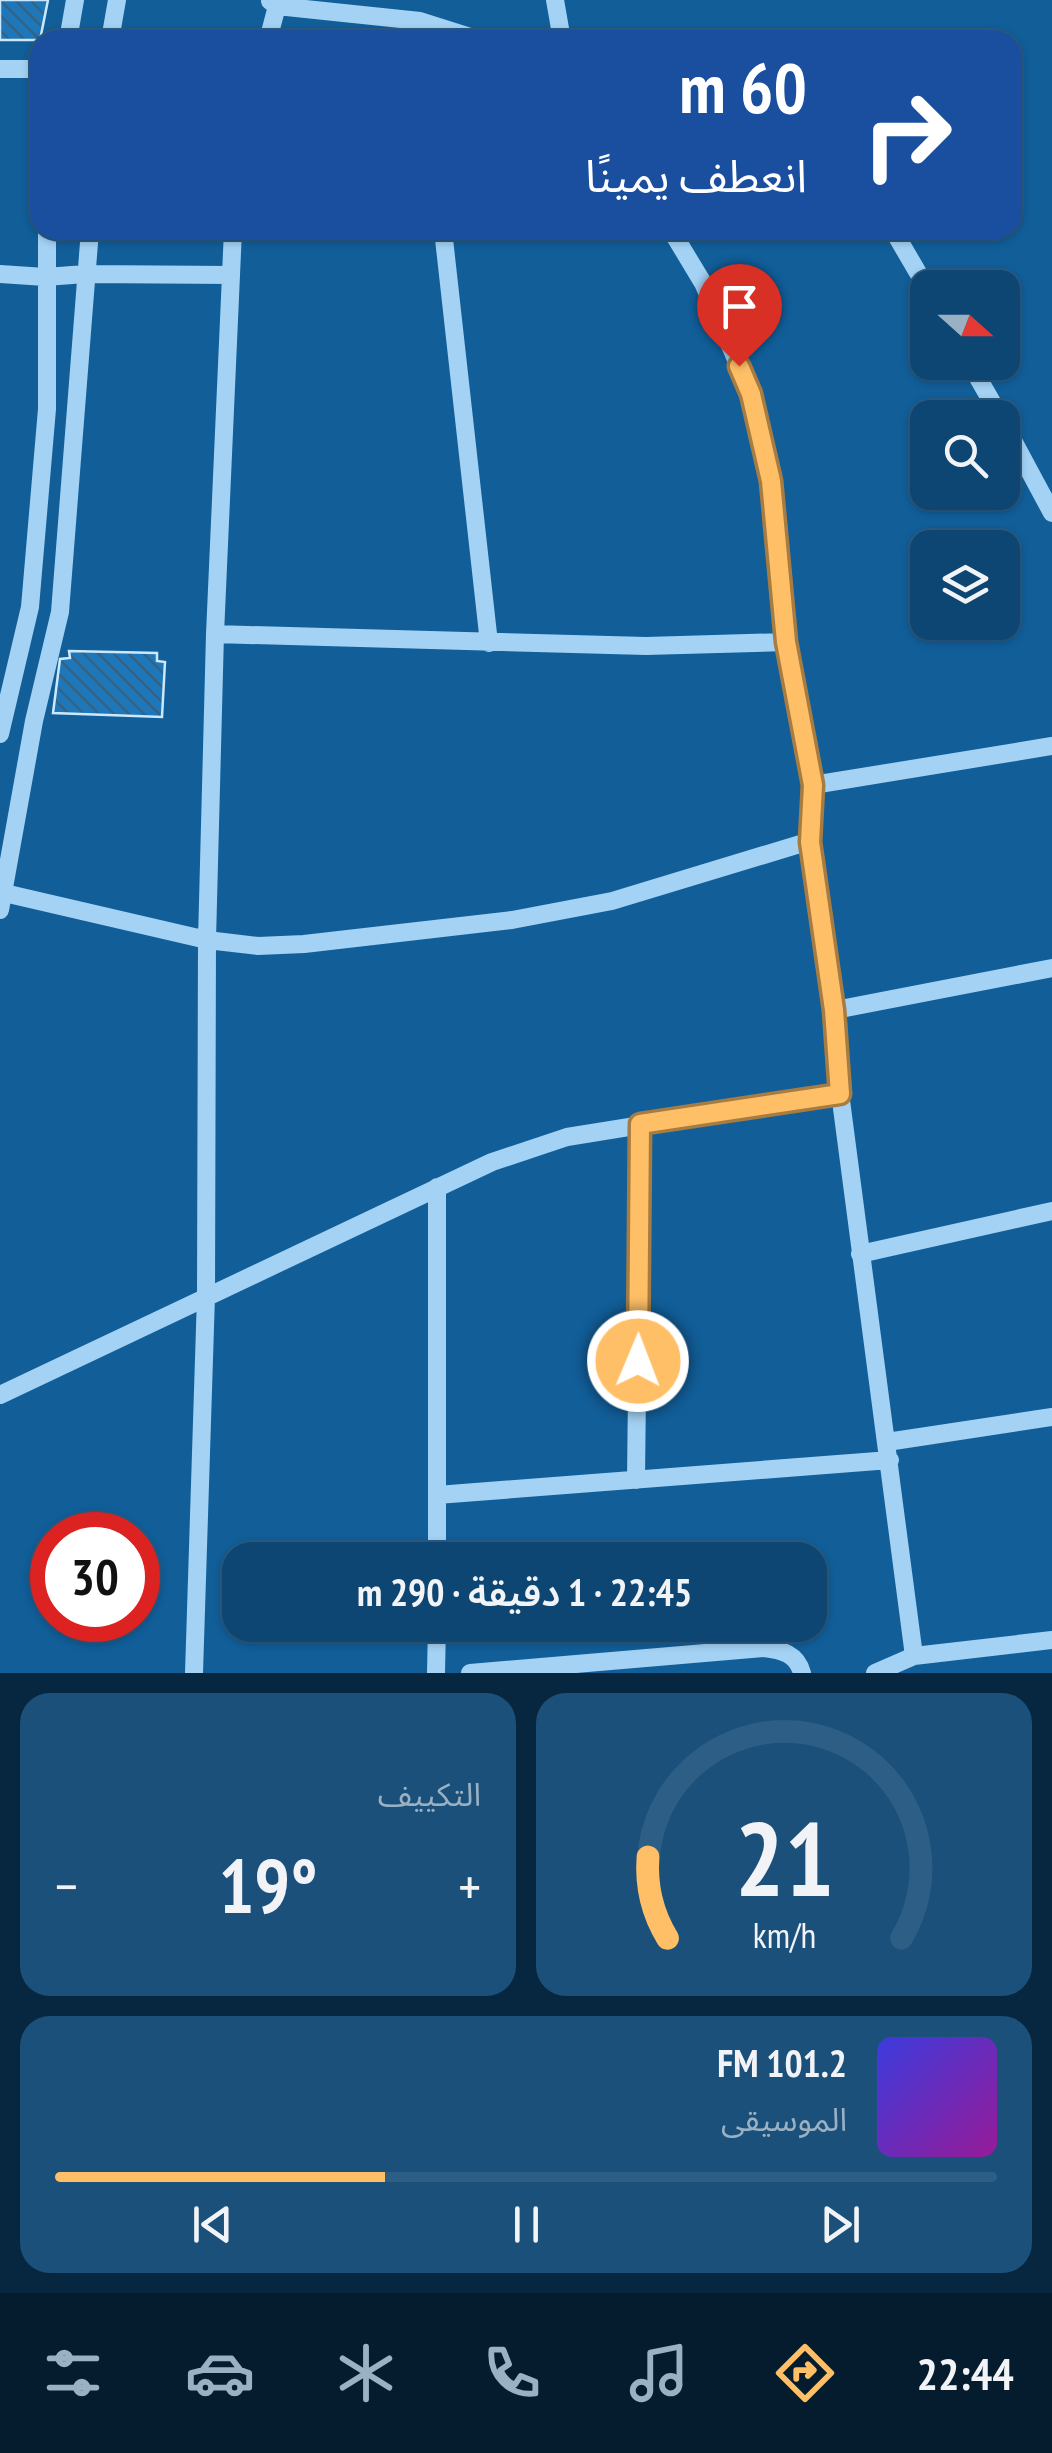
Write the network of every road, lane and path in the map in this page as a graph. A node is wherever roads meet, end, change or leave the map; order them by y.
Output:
1 (74, 0) edge
2 (116, 0) edge
3 (555, 0) edge
4 (273, 3) edge
5 (70, 30) edge
6 (112, 30) edge
7 (269, 30) edge
8 (416, 30) edge
9 (560, 30) edge
10 (0, 69) edge
11 (30, 69) edge
12 (47, 240) edge
13 (89, 240) edge
14 (232, 240) edge
15 (444, 240) edge
16 (677, 240) edge
17 (899, 240) edge
18 (916, 270) edge
19 (0, 274) edge
20 (86, 274) junction
21 (230, 275) junction
22 (45, 277) junction
23 (1020, 453) edge
24 (1052, 513) edge
25 (215, 634) junction
26 (786, 642) junction
27 (489, 643) junction
28 (0, 733) edge
29 (1052, 746) edge
30 (813, 785) junction
31 (810, 842) junction
32 (1, 898) edge
33 (207, 940) junction
34 (1052, 968) edge
35 (834, 1010) junction
36 (840, 1094) junction
37 (640, 1124) junction
38 (436, 1187) junction
39 (1052, 1210) edge
40 (860, 1254) junction
41 (206, 1296) junction
42 (0, 1395) edge
43 (1052, 1417) edge
44 (888, 1451) junction
45 (636, 1480) junction
46 (437, 1495) junction
47 (437, 1542) edge
48 (1052, 1640) edge
49 (436, 1642) edge
50 (914, 1656) junction
51 (194, 1673) edge
52 (436, 1673) edge
53 (470, 1673) edge
54 (802, 1673) edge
55 (875, 1673) edge

1 - 5 street
2 - 6 street
3 - 9 street
4 - 7 street
4 - 8 street
10 - 11 street
12 - 22 street
13 - 20 street
14 - 21 street
15 - 27 street
16 - 26 street
17 - 18 street
19 - 22 street
20 - 21 street
20 - 22 street
20 - 32 street
21 - 25 street
22 - 28 street
23 - 24 street
25 - 27 street
25 - 33 street
26 - 27 street
26 - 30 street
29 - 30 street
30 - 31 street
31 - 33 street
31 - 35 street
32 - 33 street
33 - 41 street
34 - 35 street
35 - 36 street
36 - 37 street
36 - 40 street
37 - 38 street
37 - 45 street
38 - 41 street
38 - 46 street
39 - 40 street
40 - 44 street
41 - 42 street
41 - 51 street
43 - 44 street
44 - 45 street
44 - 50 street
45 - 46 street
46 - 47 street
48 - 50 street
49 - 52 street
50 - 55 street
53 - 54 street

